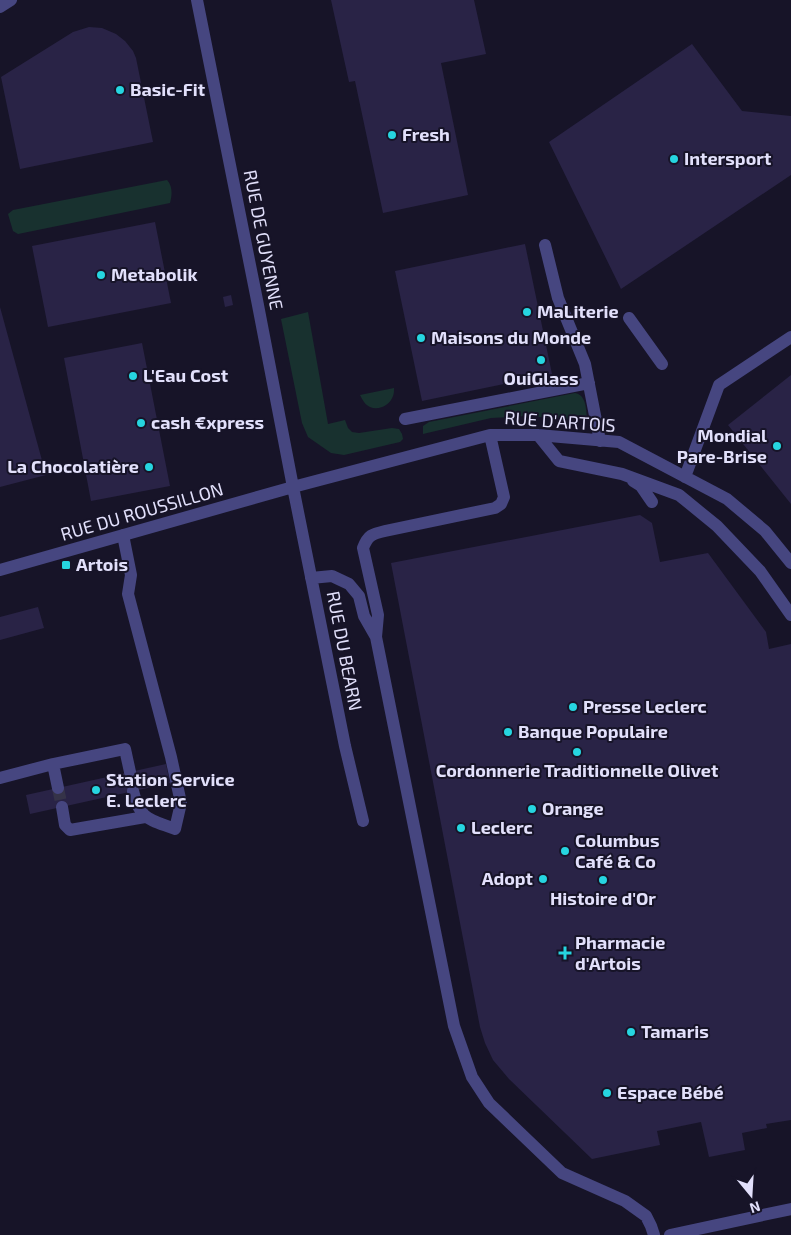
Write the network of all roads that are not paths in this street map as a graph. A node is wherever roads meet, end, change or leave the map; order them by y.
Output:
1 (11, 0) edge
2 (197, 0) edge
3 (0, 7) edge
4 (545, 245) dead end
5 (629, 318) dead end
6 (791, 337) edge
7 (662, 364) dead end
8 (589, 382) junction
9 (405, 419) dead end
10 (490, 435) junction
11 (538, 435) junction
12 (600, 441) junction
13 (622, 474) junction
14 (685, 477) junction
15 (293, 487) junction
16 (652, 502) dead end
17 (123, 536) junction
18 (791, 563) edge
19 (0, 570) edge
20 (311, 578) junction
21 (791, 615) edge
22 (376, 637) junction
23 (53, 764) junction
24 (130, 772) tunnel mouth
25 (0, 778) edge
26 (58, 788) tunnel mouth
27 (133, 791) tunnel mouth
28 (62, 807) tunnel mouth
29 (145, 817) junction
30 (363, 821) dead end
31 (791, 1209) edge
32 (730, 1229) edge
33 (654, 1235) edge
34 (670, 1235) edge

1 - 3 street
2 - 15 street, RUE DE GUYENNE
4 - 8 street
5 - 7 street
6 - 14 street
8 - 9 street
8 - 12 street
10 - 11 street, RUE D'ARTOIS
10 - 15 street, RUE D'ARTOIS
10 - 22 street
11 - 12 street, RUE D'ARTOIS
11 - 13 street
12 - 14 street, RUE D'ARTOIS
13 - 16 street
13 - 21 street
14 - 18 street, RUE D'ARTOIS
15 - 17 street, RUE DU ROUSSILLON
15 - 20 street, RUE DU BEARN
17 - 19 street, RUE DU ROUSSILLON
17 - 29 street
20 - 22 street
20 - 30 street, RUE DU BEARN
22 - 33 street
23 - 24 street
23 - 25 street
23 - 26 street
27 - 29 street
28 - 29 street
31 - 32 street
32 - 34 street

